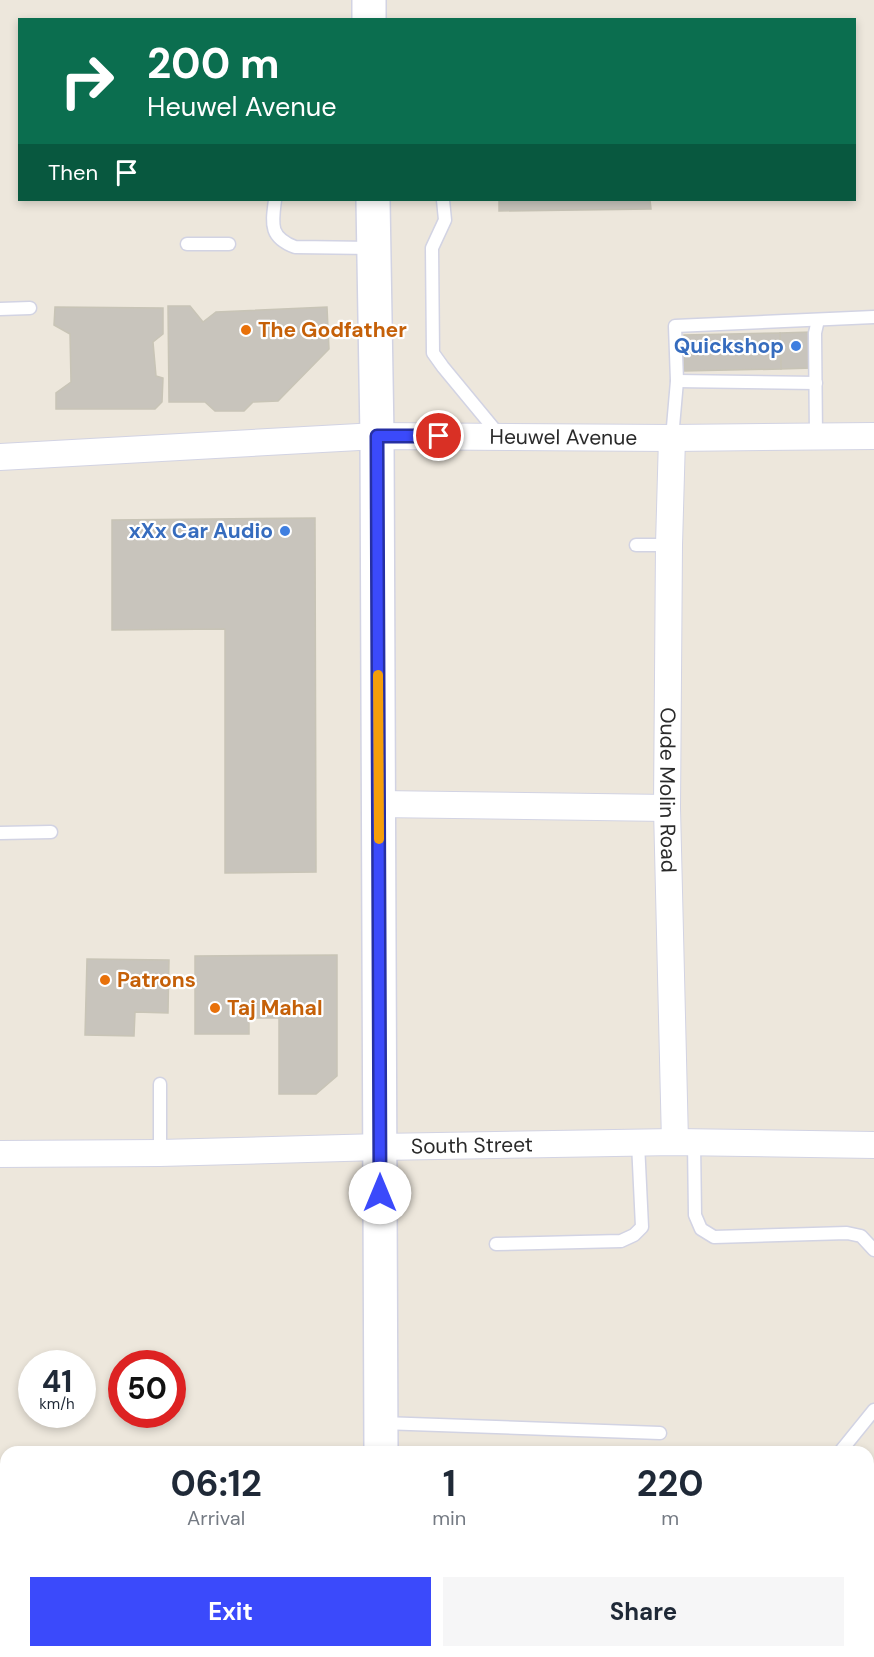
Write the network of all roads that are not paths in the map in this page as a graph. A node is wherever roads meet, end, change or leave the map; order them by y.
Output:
1 (369, 0) edge
2 (369, 18) edge
3 (275, 201) edge
4 (373, 201) edge
5 (443, 201) edge
6 (187, 244) dead end
7 (229, 244) dead end
8 (374, 248) junction
9 (30, 308) dead end
10 (0, 309) edge
11 (874, 317) edge
12 (819, 320) junction
13 (677, 381) junction
14 (816, 383) junction
15 (377, 436) junction
16 (874, 436) edge
17 (500, 437) junction
18 (816, 437) junction
19 (672, 438) junction
20 (0, 457) edge
21 (636, 545) dead end
22 (669, 545) junction
23 (379, 804) junction
24 (667, 808) junction
25 (51, 832) dead end
26 (0, 833) edge
27 (159, 1084) dead end
28 (684, 1142) junction
29 (638, 1143) junction
30 (874, 1145) edge
31 (380, 1147) junction
32 (159, 1153) junction
33 (0, 1154) edge
34 (496, 1244) dead end
35 (874, 1250) edge
36 (874, 1410) edge
37 (660, 1433) dead end
38 (381, 1438) edge
39 (845, 1446) edge

1 - 2 main road
3 - 8 lane
4 - 8 main road
5 - 17 lane
6 - 7 lane
8 - 15 main road
9 - 10 lane
11 - 12 lane
12 - 13 lane
12 - 14 lane
13 - 14 lane
13 - 19 lane
14 - 18 lane
15 - 17 street, Heuwel Avenue
15 - 20 street, Heuwel Avenue
15 - 23 main road
16 - 18 street, Heuwel Avenue
17 - 19 street, Heuwel Avenue
18 - 19 street, Heuwel Avenue
19 - 22 street, Oude Molin Road
21 - 22 lane
22 - 24 street, Oude Molin Road
23 - 24 street
23 - 31 main road
24 - 28 street, Oude Molin Road
25 - 26 lane
27 - 32 lane
28 - 29 street, South Street
28 - 30 street, South Street
28 - 35 lane
29 - 31 street, South Street
29 - 34 lane
31 - 32 street, South Street
31 - 38 main road
32 - 33 street, South Street
36 - 39 lane
37 - 38 lane

